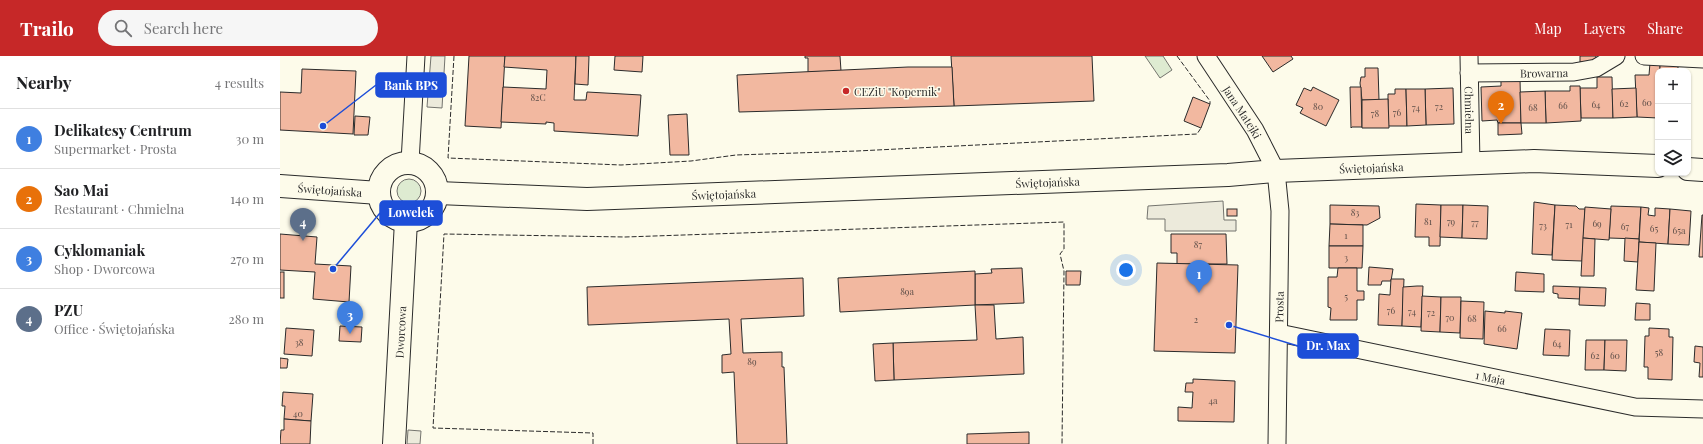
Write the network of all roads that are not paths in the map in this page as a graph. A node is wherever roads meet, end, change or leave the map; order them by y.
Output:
1 (416, 56) edge
2 (1206, 56) edge
3 (1616, 56) edge
4 (1644, 56) edge
5 (1703, 59) edge
6 (1469, 64) edge
7 (410, 162) junction
8 (1471, 164) junction
9 (1655, 166) edge
10 (1691, 169) edge
11 (1703, 169) edge
12 (1276, 171) junction
13 (280, 186) edge
14 (379, 192) junction
15 (438, 194) junction
16 (406, 221) junction
17 (1279, 333) junction
18 (1703, 409) edge
19 (394, 444) edge
20 (1277, 444) edge

1 - 7 street
2 - 12 street, Jana Matejki
3 - 6 street, Browarna
4 - 5 street
6 - 8 street, Chmielna
7 - 14 street
7 - 15 street
8 - 9 street, Świętojańska
8 - 12 street, Świętojańska
10 - 11 street
12 - 15 street, Świętojańska
12 - 17 street, Prosta
13 - 14 street, Świętojańska
14 - 16 street
15 - 16 street
16 - 19 street, Dworcowa
17 - 18 street, 1 Maja
17 - 20 street, Prosta

